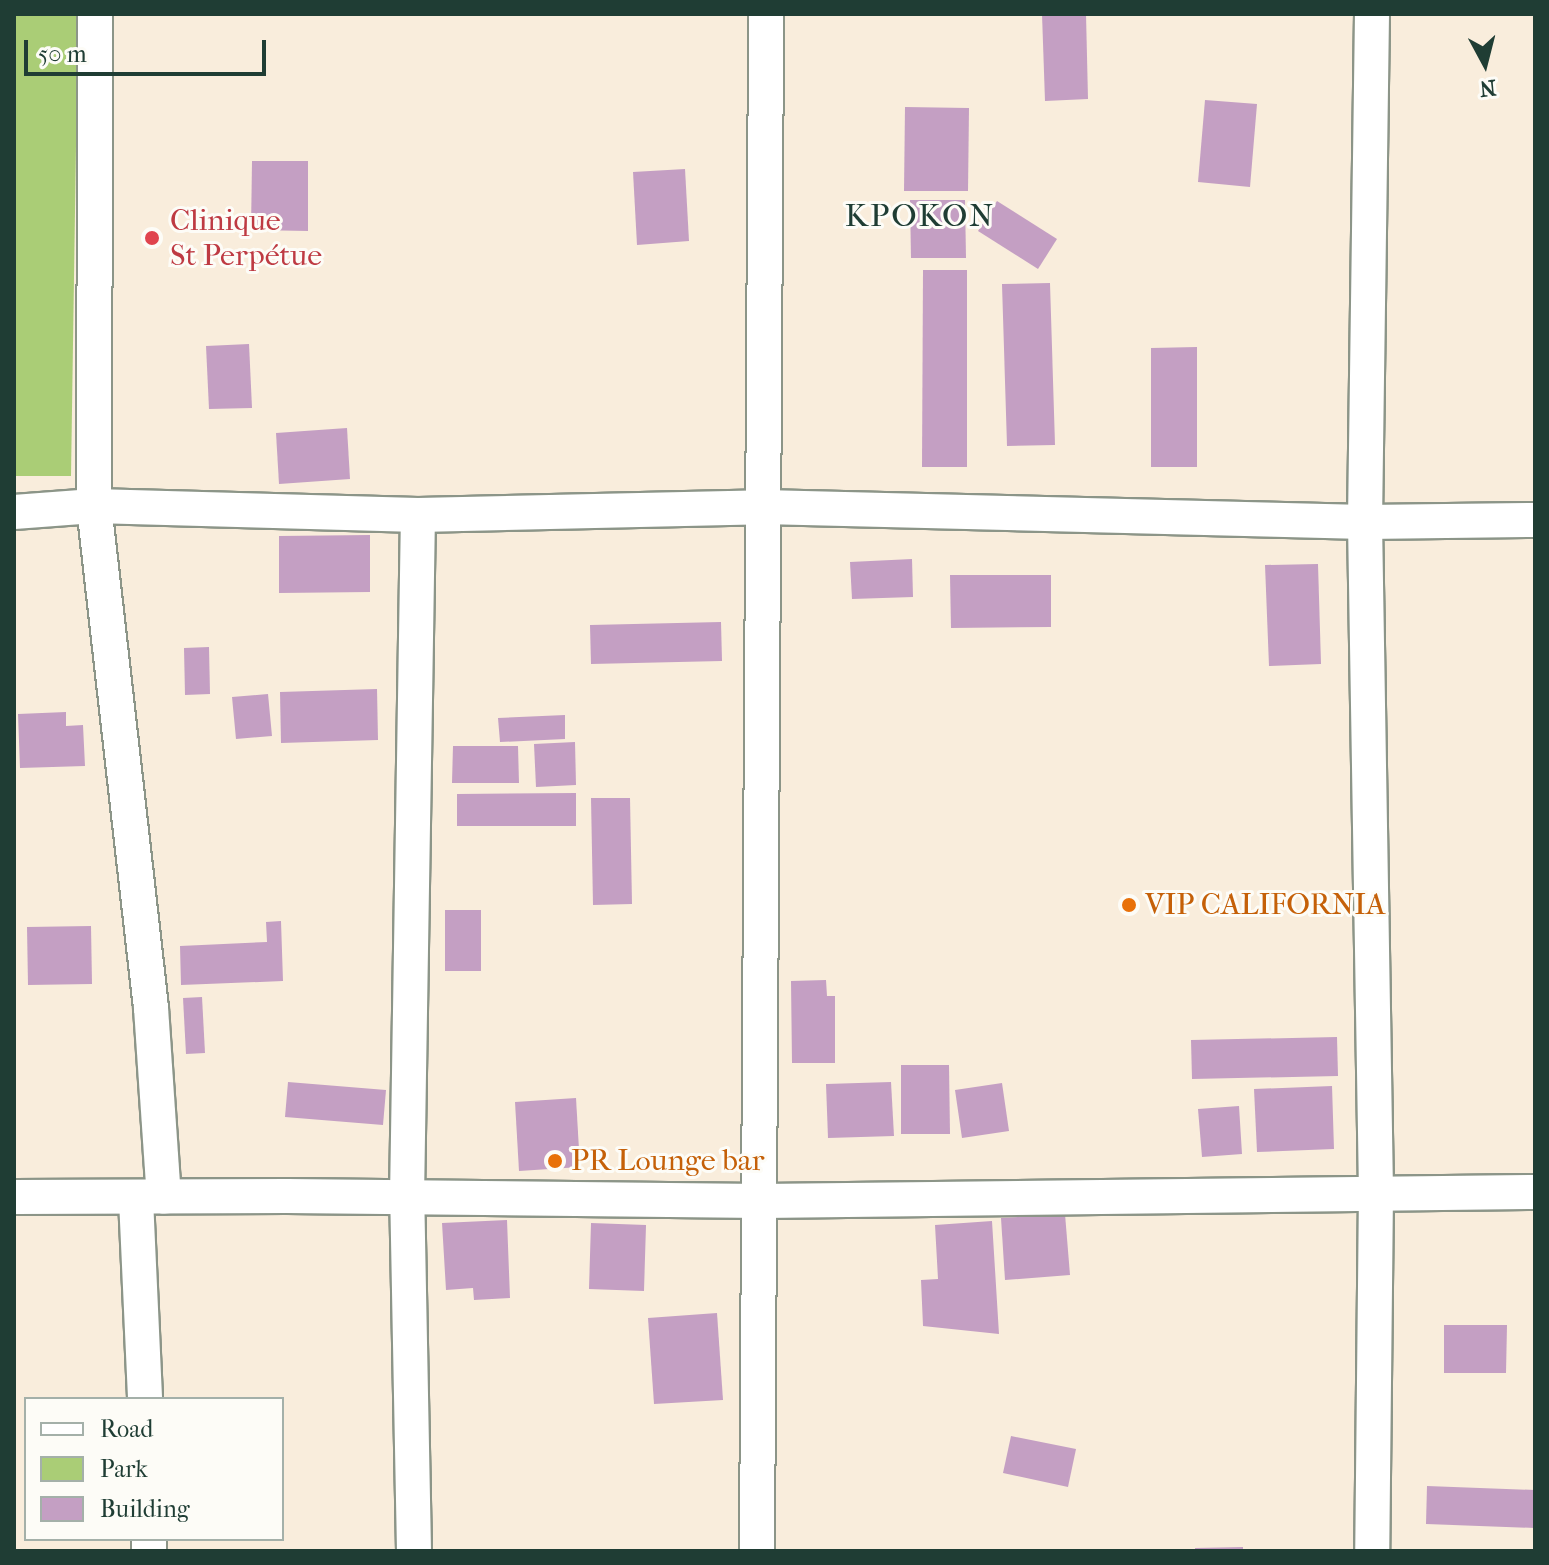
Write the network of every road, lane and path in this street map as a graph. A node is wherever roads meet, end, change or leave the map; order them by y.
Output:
1 (95, 14) edge
2 (766, 14) edge
3 (1372, 14) edge
4 (94, 506) junction
5 (763, 507) junction
6 (14, 512) edge
7 (418, 515) junction
8 (1535, 520) edge
9 (1365, 522) junction
10 (1376, 1191) junction
11 (1535, 1192) edge
12 (14, 1197) edge
13 (150, 1198) junction
14 (407, 1198) junction
15 (762, 1201) junction
16 (145, 1397) edge
17 (414, 1551) edge
18 (757, 1551) edge
19 (1372, 1551) edge

1 - 4 street
2 - 5 street
3 - 9 street
4 - 6 street
4 - 7 street
4 - 13 street
5 - 7 street
5 - 9 street
5 - 15 street
7 - 14 street
8 - 9 street
9 - 10 street
10 - 11 street
10 - 15 street
10 - 19 street
12 - 13 street
13 - 14 street
13 - 16 street
14 - 15 street
14 - 17 street
15 - 18 street

